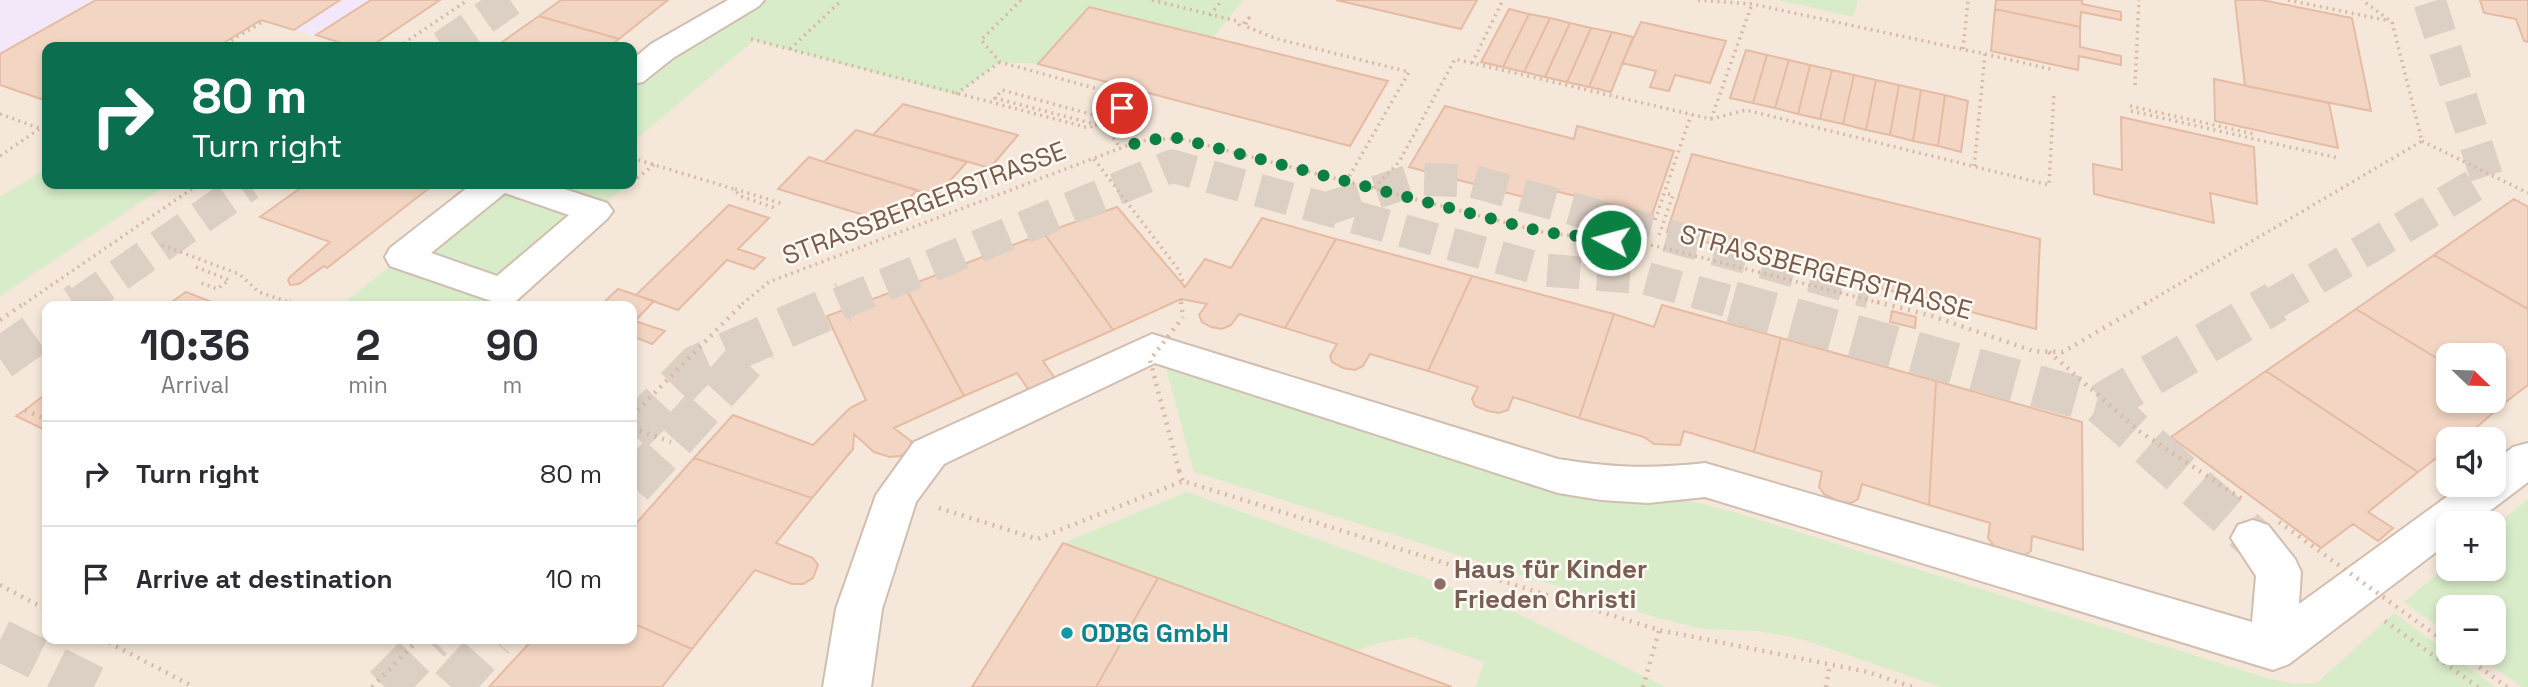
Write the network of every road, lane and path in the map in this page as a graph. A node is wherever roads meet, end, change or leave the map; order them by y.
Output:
1 (467, 0) edge
2 (749, 0) edge
3 (842, 0) edge
4 (1021, 0) edge
5 (1152, 0) edge
6 (1222, 0) edge
7 (1503, 0) edge
8 (1698, 0) edge
9 (1968, 0) edge
10 (2139, 0) edge
11 (2288, 0) edge
12 (2362, 0) edge
13 (1705, 1) edge
14 (1752, 4) junction
15 (1210, 15) junction
16 (264, 21) dead end
17 (2392, 22) junction
18 (704, 26) junction
19 (228, 42) edge
20 (405, 42) edge
21 (790, 49) junction
22 (1963, 49) junction
23 (1985, 54) junction
24 (1000, 62) junction
25 (1472, 63) junction
26 (2055, 70) dead end
27 (637, 71) edge
28 (2135, 85) dead end
29 (2054, 93) dead end
30 (956, 95) junction
31 (1122, 108) junction
32 (0, 114) edge
33 (1691, 115) junction
34 (1105, 118) junction
35 (1711, 119) junction
36 (40, 128) joint
37 (2254, 134) dead end
38 (2422, 141) junction
39 (1129, 146) junction
40 (1121, 149) junction
41 (0, 156) edge
42 (2338, 158) dead end
43 (637, 159) edge
44 (1094, 159) junction
45 (655, 164) junction
46 (1974, 168) junction
47 (637, 178) edge
48 (1346, 182) junction
49 (1373, 188) junction
50 (192, 189) edge
51 (488, 189) edge
52 (528, 189) edge
53 (734, 189) junction
54 (1665, 193) junction
55 (2528, 193) edge
56 (783, 204) dead end
57 (778, 209) dead end
58 (1655, 220) dead end
59 (1659, 235) dead end
60 (162, 245) dead end
61 (196, 267) dead end
62 (199, 282) dead end
63 (1185, 287) dead end
64 (1181, 299) dead end
65 (285, 301) edge
66 (0, 320) edge
67 (2049, 351) junction
68 (25, 410) dead end
69 (637, 411) edge
70 (42, 418) edge
71 (637, 431) edge
72 (671, 442) dead end
73 (2528, 459) edge
74 (2506, 476) edge
75 (1183, 481) junction
76 (897, 495) junction
77 (2478, 497) edge
78 (2261, 519) junction
79 (0, 585) edge
80 (2347, 594) junction
81 (42, 607) edge
82 (1659, 630) junction
83 (2436, 636) edge
84 (112, 644) edge
85 (414, 644) edge
86 (2273, 649) junction
87 (1830, 664) junction
88 (2477, 665) edge
89 (194, 687) edge
90 (372, 687) edge
91 (846, 687) edge
92 (1643, 687) edge
93 (1826, 687) edge
94 (1912, 687) edge
95 (2478, 687) edge
96 (2507, 687) edge

1 - 20 path
2 - 18 lane
3 - 21 path
4 - 24 path
5 - 15 path
6 - 15 path
7 - 25 path
8 - 13 path
9 - 22 path
10 - 28 path
11 - 17 path
12 - 17 path
13 - 14 path
14 - 22 path
14 - 35 path
15 - 48 path
16 - 19 path
17 - 38 path
18 - 21 path
18 - 27 lane
21 - 30 path
22 - 23 path
23 - 26 path
23 - 46 path
24 - 30 path
24 - 31 path
25 - 33 path
25 - 49 path
29 - 46 path
30 - 34 path
31 - 34 path
31 - 39 path
32 - 36 path
33 - 35 path
33 - 54 path
34 - 40 path, bridge
35 - 46 path
36 - 41 path
37 - 42 path
38 - 55 path
38 - 67 path, STRASSBERGERSTRASSE
39 - 40 path, STRASSBERGERSTRASSE
39 - 48 path, STRASSBERGERSTRASSE
40 - 44 path, STRASSBERGERSTRASSE
43 - 45 path
44 - 63 path
44 - 69 path, STRASSBERGERSTRASSE
45 - 47 path
45 - 53 path
48 - 49 path, STRASSBERGERSTRASSE
49 - 67 path, STRASSBERGERSTRASSE
50 - 66 path
51 - 52 lane
53 - 56 path
53 - 57 path
54 - 58 path
54 - 59 path
60 - 65 path
61 - 62 path
64 - 75 path, bridge
67 - 78 path
68 - 70 path
71 - 72 path
73 - 74 lane
75 - 76 path
75 - 82 path
76 - 86 lane
76 - 91 lane
77 - 80 lane
78 - 83 path, bridge
78 - 86 lane
79 - 81 path
80 - 86 lane
80 - 95 path
82 - 87 path
82 - 92 path
84 - 89 path
85 - 90 path
87 - 93 path
87 - 94 path
88 - 96 path

